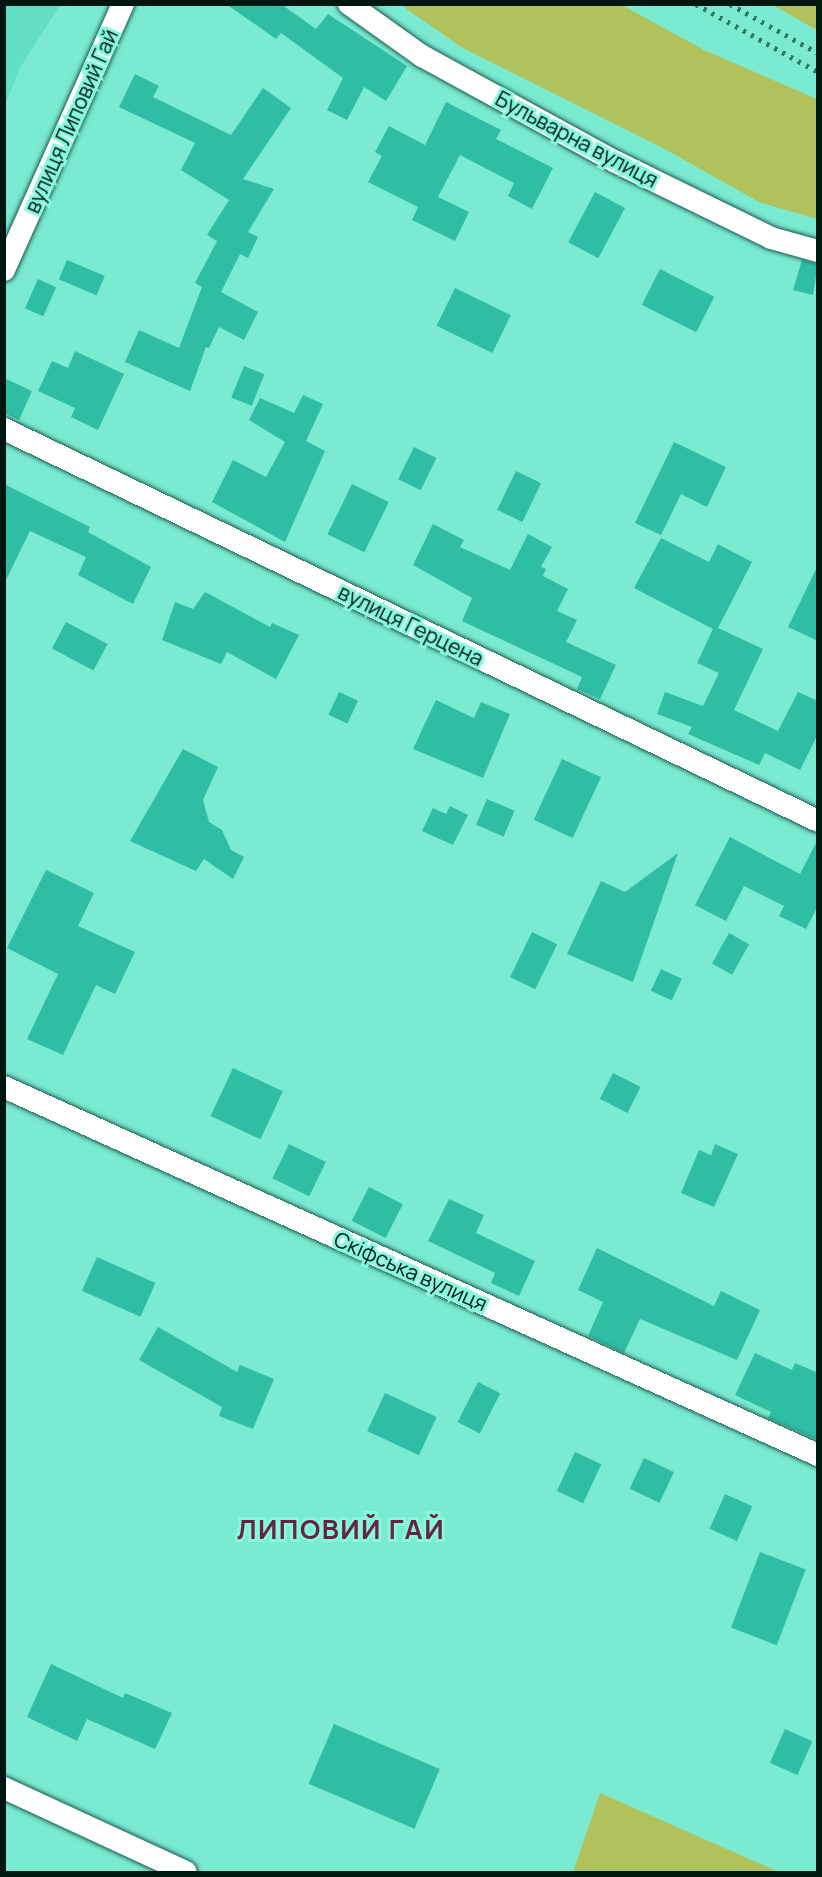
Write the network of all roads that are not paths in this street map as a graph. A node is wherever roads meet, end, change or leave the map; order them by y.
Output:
1 (123, 4) edge
2 (349, 4) edge
3 (818, 251) edge
4 (4, 270) edge
5 (4, 429) edge
6 (818, 821) edge
7 (4, 1087) edge
8 (818, 1455) edge
9 (4, 1788) edge
10 (186, 1872) edge

1 - 4 street, вулиця Липовий Гай
2 - 3 street, Бульварна вулиця
5 - 6 street, вулиця Герцена
7 - 8 street, Скіфська вулиця
9 - 10 street

